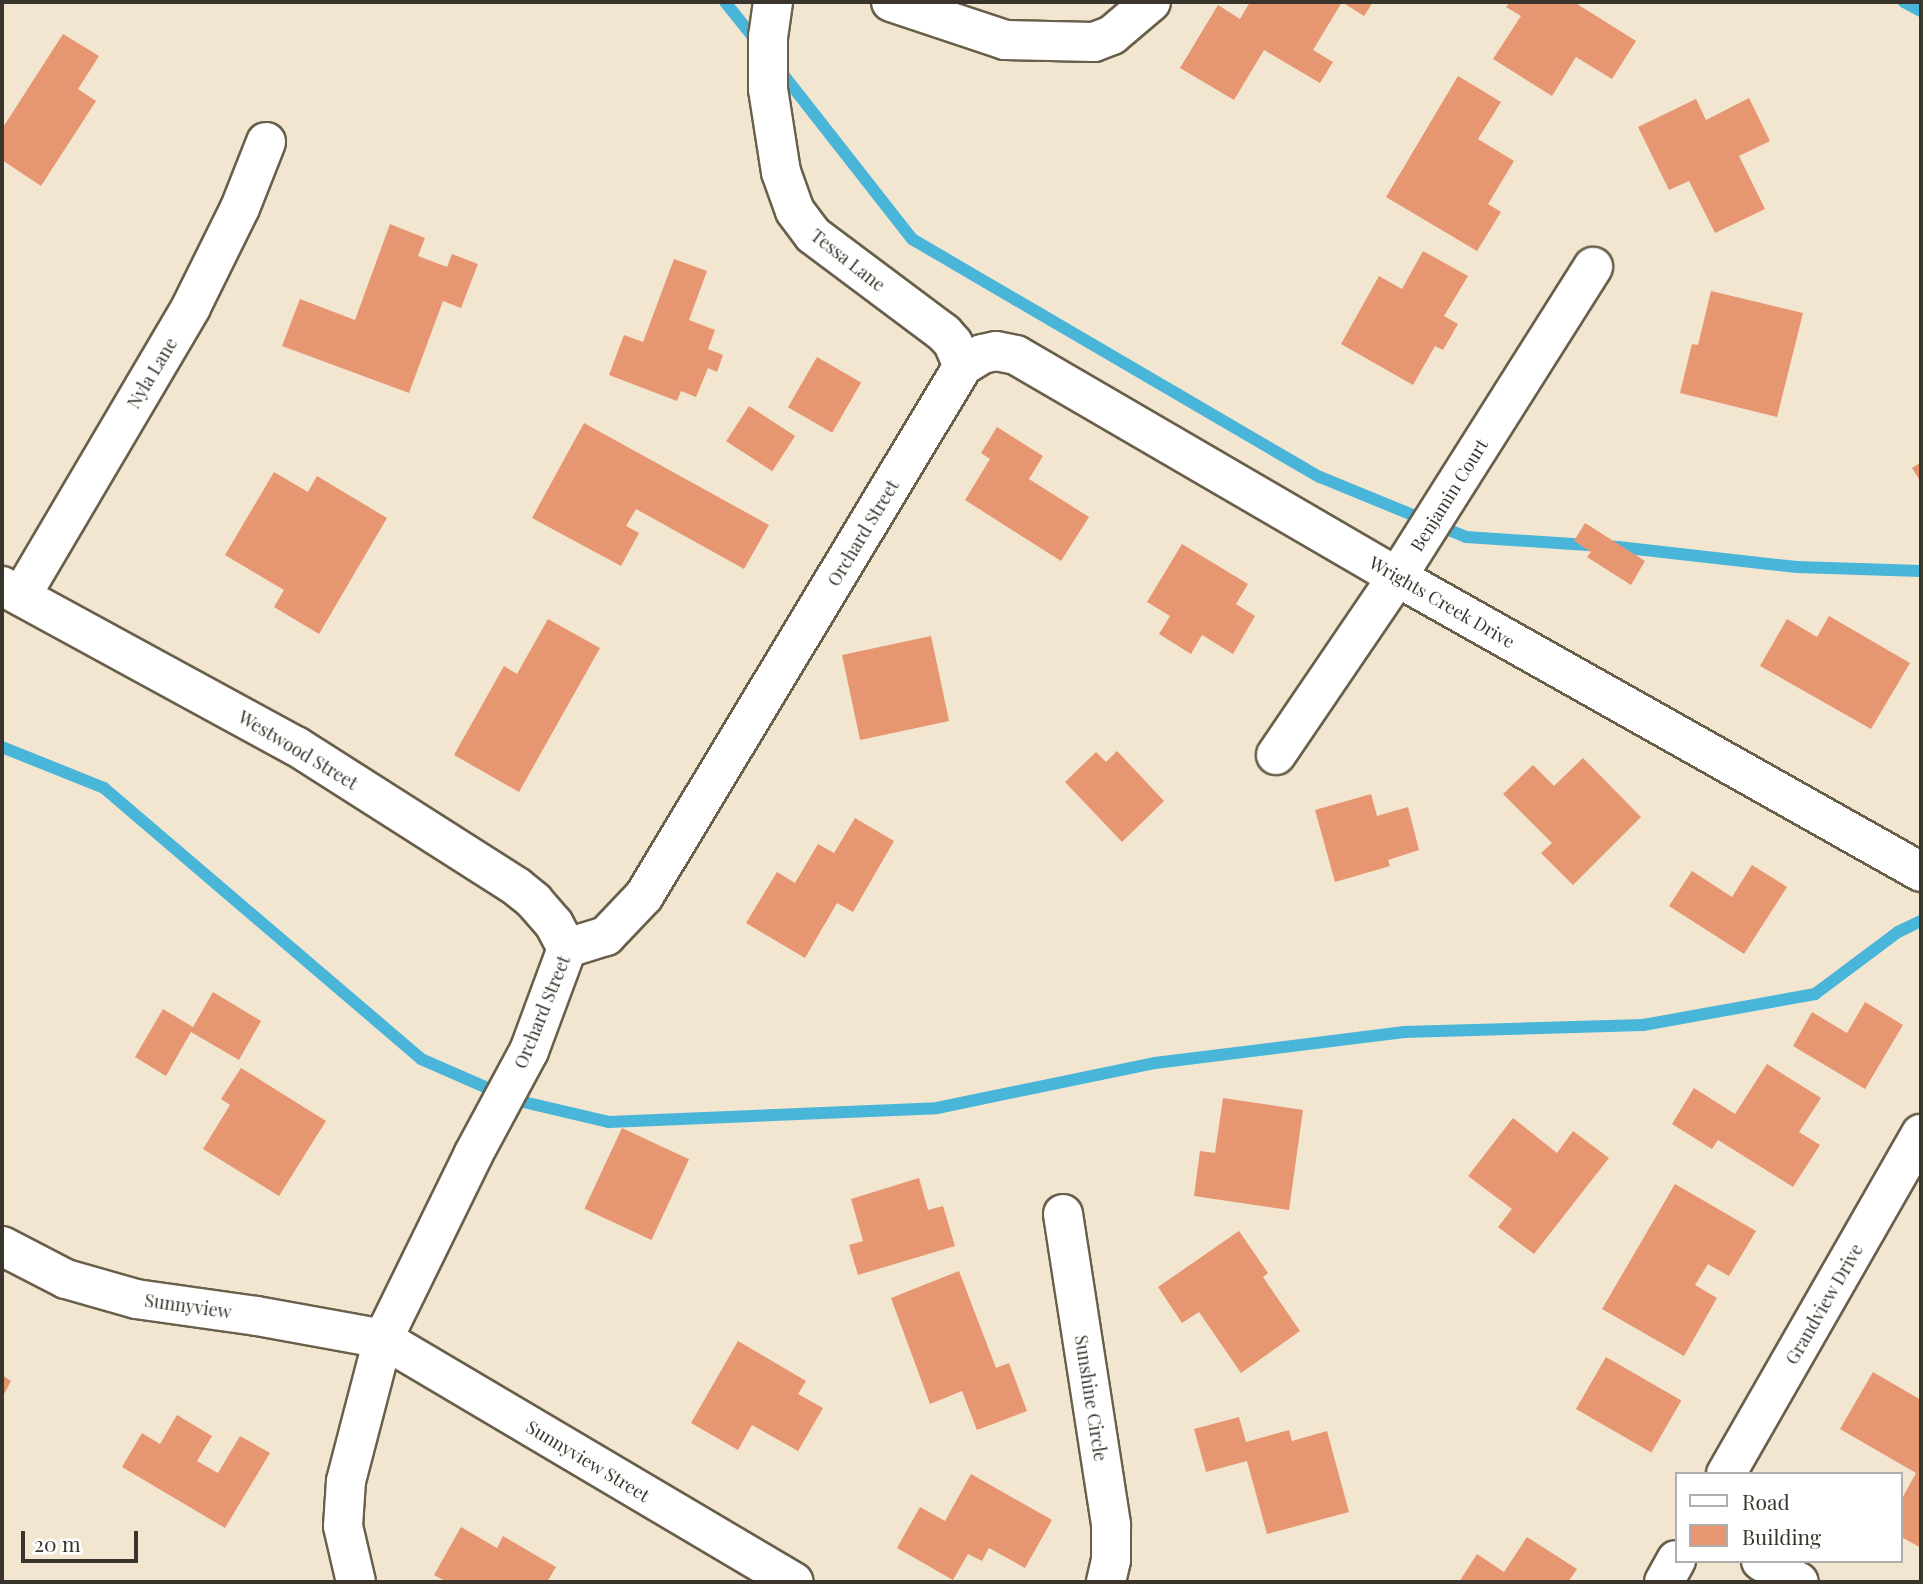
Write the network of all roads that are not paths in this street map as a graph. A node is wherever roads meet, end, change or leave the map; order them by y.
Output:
1 (773, 2) edge
2 (891, 2) edge
3 (1151, 2) edge
4 (266, 142) dead end
5 (1593, 267) dead end
6 (962, 366) junction
7 (1397, 577) junction
8 (11, 591) edge
9 (1276, 755) dead end
10 (1921, 872) edge
11 (567, 948) junction
12 (1921, 1134) edge
13 (1063, 1214) dead end
14 (2, 1246) edge
15 (383, 1339) junction
16 (1727, 1472) edge
17 (1674, 1563) edge
18 (1765, 1563) edge
19 (356, 1582) edge
20 (794, 1582) edge
21 (1106, 1582) edge
22 (1664, 1582) edge
23 (1799, 1582) edge

1 - 6 street, Tessa Lane
2 - 3 street
4 - 8 street, Nyla Lane
5 - 7 street, Benjamin Court
6 - 7 street, Wrights Creek Drive
6 - 11 street, Orchard Street
7 - 9 street, Benjamin Court
7 - 10 street, Wrights Creek Drive
8 - 11 street, Westwood Street
11 - 15 street, Orchard Street
12 - 16 street, Grandview Drive
13 - 21 street, Sunshine Circle
14 - 15 street, Sunnyview
15 - 19 street, Orchard Street
15 - 20 street, Sunnyview Street
17 - 22 street
18 - 23 street

